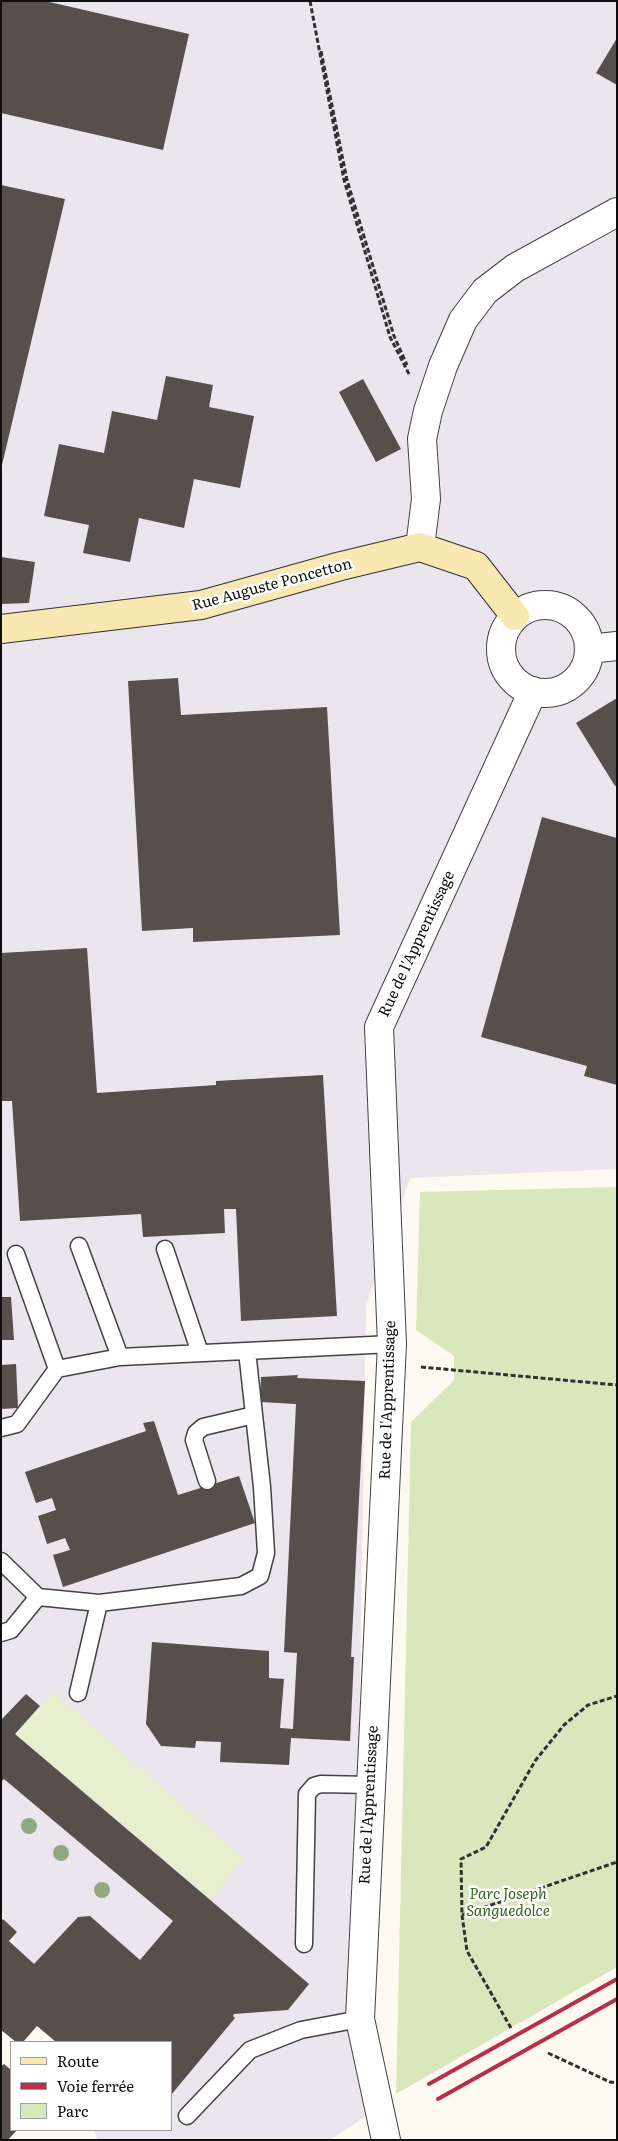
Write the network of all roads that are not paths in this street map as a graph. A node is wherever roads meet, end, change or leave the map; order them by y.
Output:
1 (617, 212) edge
2 (420, 548) junction
3 (515, 616) junction
4 (1, 629) edge
5 (617, 646) edge
6 (589, 649) junction
7 (533, 691) junction
8 (79, 1246) dead end
9 (165, 1249) dead end
10 (16, 1254) dead end
11 (247, 1351) junction
12 (200, 1353) junction
13 (391, 1355) junction
14 (120, 1357) junction
15 (56, 1369) junction
16 (254, 1415) junction
17 (1, 1428) edge
18 (207, 1481) dead end
19 (1, 1561) edge
20 (38, 1597) junction
21 (99, 1603) junction
22 (1, 1633) edge
23 (78, 1693) dead end
24 (370, 1785) junction
25 (304, 1944) dead end
26 (360, 2019) junction
27 (187, 2116) dead end
28 (386, 2140) edge

1 - 2 street
2 - 3 main road
2 - 4 main road, Rue Auguste Poncetton
3 - 6 street
3 - 7 street
5 - 6 street
6 - 7 street
7 - 13 street, Rue de l'Apprentissage
8 - 14 lane
9 - 12 lane
10 - 15 lane
11 - 12 lane
11 - 13 lane
11 - 16 lane
12 - 14 lane
13 - 24 street, Rue de l'Apprentissage
14 - 15 lane
15 - 17 lane
16 - 18 lane
16 - 21 lane
19 - 20 lane
20 - 21 lane
20 - 22 lane
21 - 23 lane
24 - 25 lane
24 - 26 street, Rue de l'Apprentissage
26 - 27 lane
26 - 28 street, Rue de l'Apprentissage

